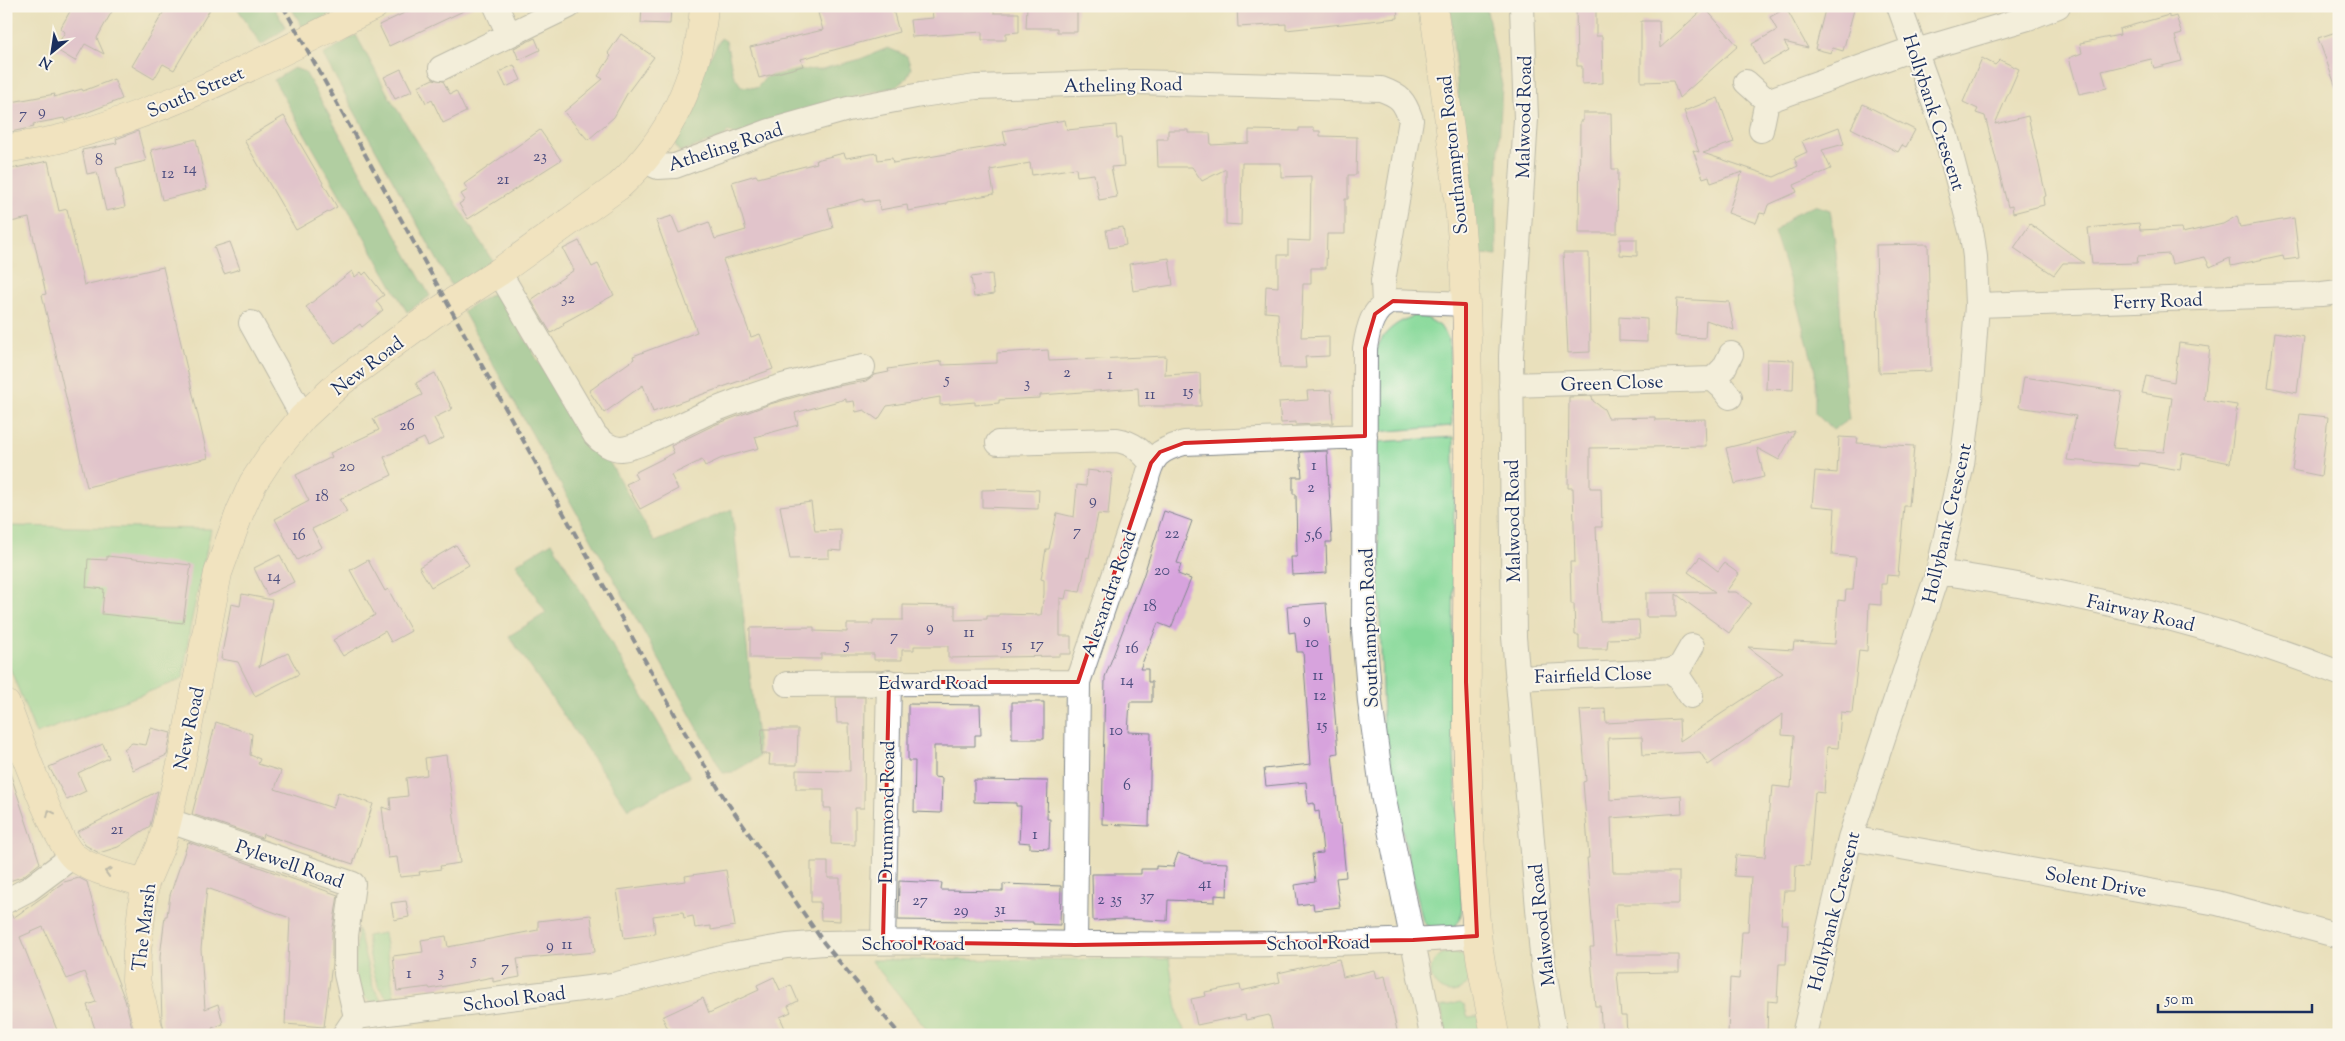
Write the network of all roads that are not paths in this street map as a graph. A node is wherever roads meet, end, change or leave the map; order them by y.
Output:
1 (374, 6) edge
2 (496, 6) edge
3 (569, 6) edge
4 (704, 6) edge
5 (1433, 6) edge
6 (1522, 6) edge
7 (1899, 6) edge
8 (2058, 6) edge
9 (509, 34) junction
10 (1916, 49) junction
11 (441, 68) dead end
12 (1746, 82) dead end
13 (1767, 102) junction
14 (1762, 130) dead end
15 (6, 149) edge
16 (644, 161) junction
17 (499, 272) junction
18 (2339, 292) edge
19 (1384, 304) junction
20 (1466, 304) junction
21 (1977, 305) junction
22 (251, 323) dead end
23 (1731, 354) dead end
24 (863, 366) dead end
25 (1713, 379) junction
26 (1511, 385) junction
27 (1730, 397) dead end
28 (303, 417) junction
29 (1365, 436) junction
30 (998, 443) dead end
31 (1151, 463) junction
32 (1938, 572) junction
33 (1692, 646) dead end
34 (1669, 671) junction
35 (2339, 673) edge
36 (1517, 678) junction
37 (889, 682) junction
38 (1078, 682) junction
39 (787, 684) dead end
40 (1691, 696) dead end
41 (6, 704) edge
42 (167, 820) junction
43 (1850, 838) junction
44 (73, 856) junction
45 (145, 883) junction
46 (6, 901) edge
47 (1477, 936) junction
48 (2339, 936) edge
49 (1412, 940) junction
50 (883, 942) junction
51 (1075, 945) junction
52 (350, 1026) edge
53 (150, 1035) edge
54 (1432, 1035) edge
55 (1495, 1035) edge
56 (1555, 1035) edge
57 (1804, 1035) edge

1 - 15 street, South Street
2 - 9 street
3 - 9 street
4 - 16 street, New Road
5 - 20 street, Southampton Road
6 - 26 street, Malwood Road
7 - 10 street, Hollybank Crescent
8 - 10 street
9 - 11 street
10 - 13 street
10 - 21 street, Hollybank Crescent
12 - 13 street
13 - 14 street
16 - 17 street, New Road
16 - 19 street, Atheling Road
17 - 24 street
17 - 28 street, New Road
18 - 21 street, Ferry Road
19 - 20 street
19 - 29 street, Southampton Road
20 - 47 street, Southampton Road
21 - 32 street, Hollybank Crescent
22 - 28 street
23 - 25 street
25 - 26 street, Green Close
25 - 27 street
26 - 36 street, Malwood Road
28 - 42 street, New Road
29 - 31 street
29 - 49 street, Southampton Road
30 - 31 street
31 - 38 street, Alexandra Road
32 - 35 street, Fairway Road
32 - 43 street, Hollybank Crescent
33 - 34 street, Fairfield Close
34 - 36 street, Fairfield Close
34 - 40 street, Fairfield Close
36 - 56 street, Malwood Road
37 - 38 street, Edward Road
37 - 39 street, Edward Road
37 - 50 street, Drummond Road
38 - 51 street, Alexandra Road
44 -> 41 street
42 - 45 street, The Marsh
42 - 52 street, Pylewell Road
43 - 48 street, Solent Drive
43 - 57 street, Hollybank Crescent
45 -> 44 street
44 - 46 street
45 - 53 street, The Marsh
47 - 49 street, School Road
47 - 55 street, Southampton Road
49 - 51 street, School Road
49 - 54 street, Southampton Road
50 - 51 street, School Road
50 - 52 street, School Road

